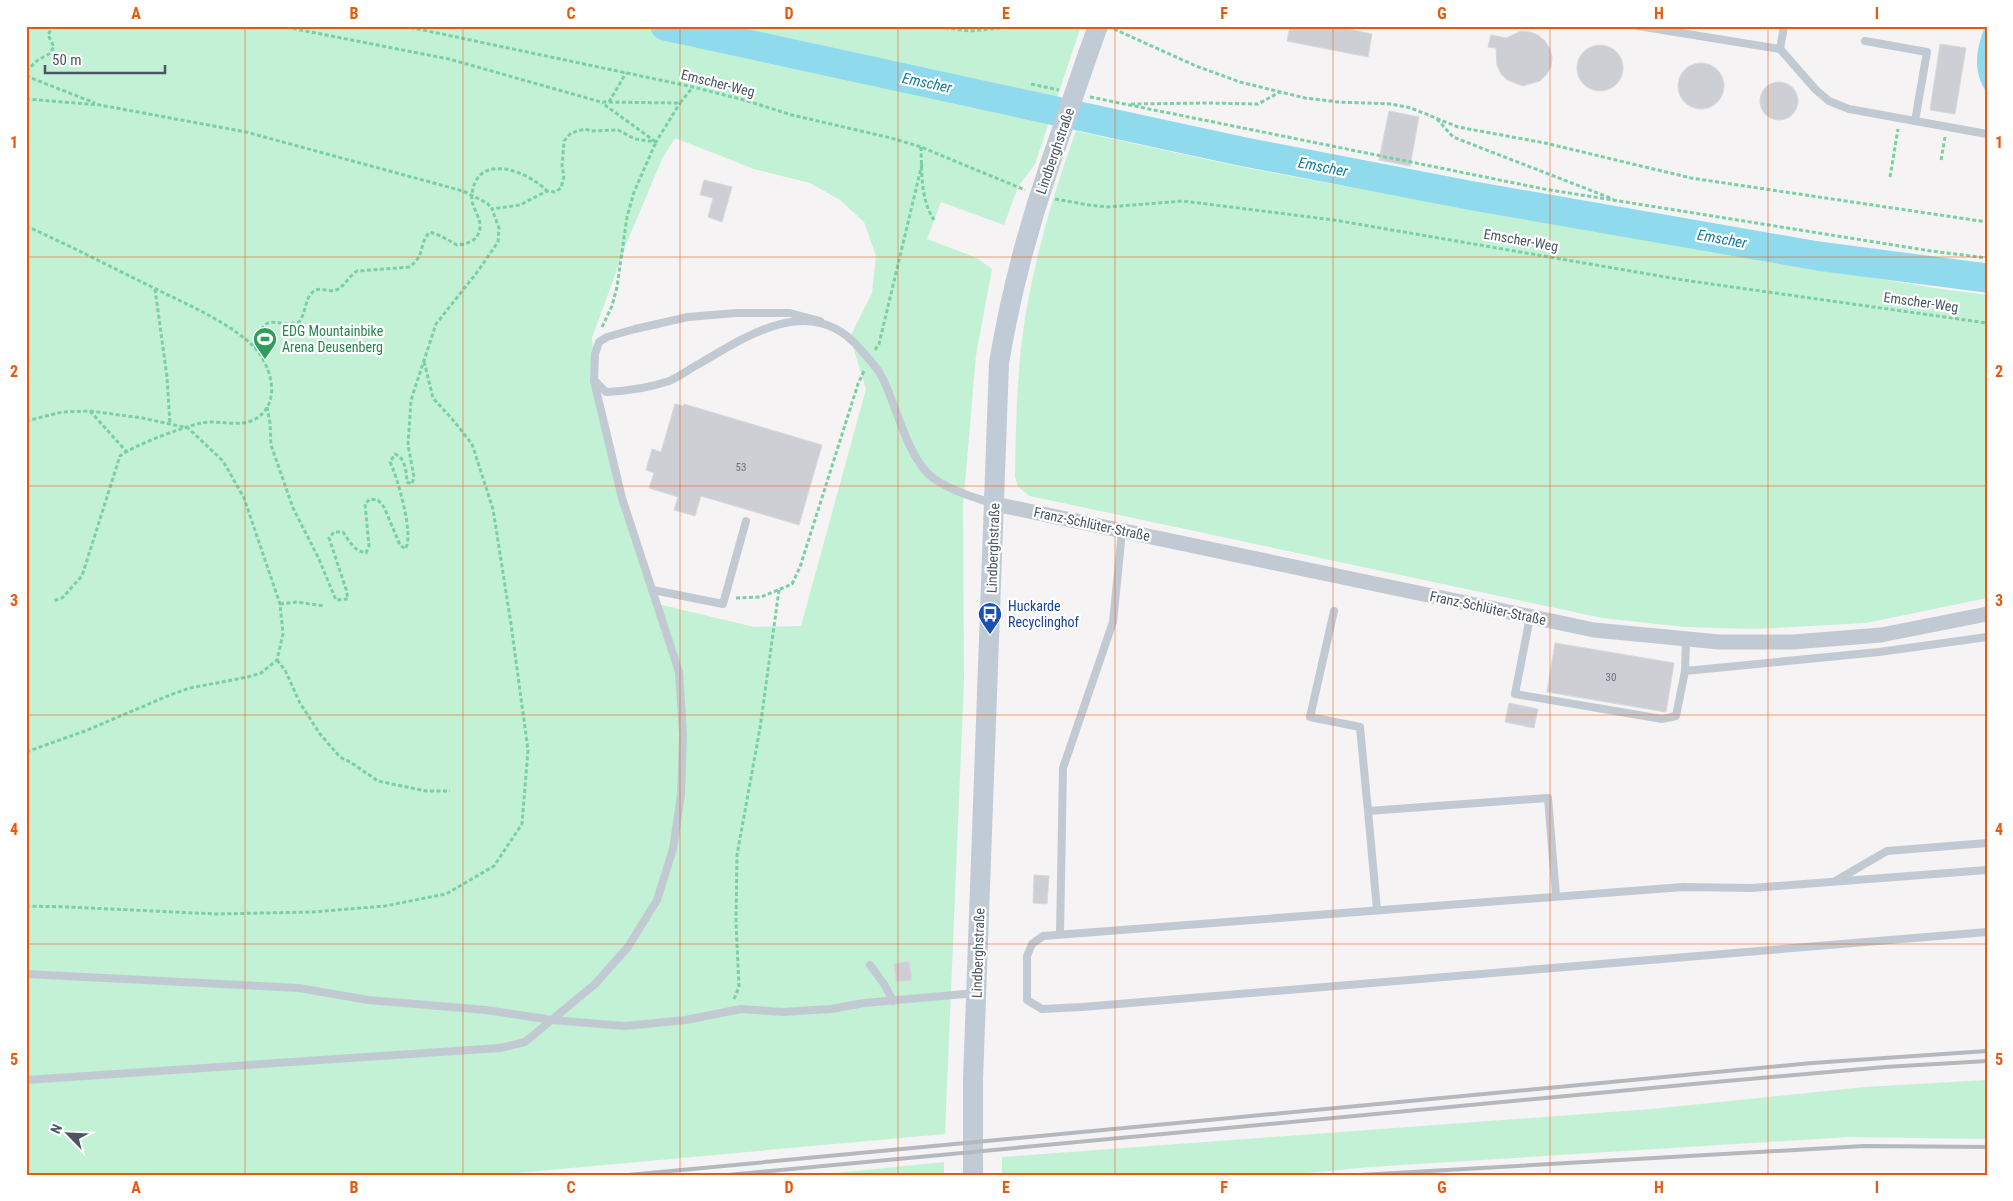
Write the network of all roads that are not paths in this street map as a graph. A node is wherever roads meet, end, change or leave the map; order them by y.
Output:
1 (1098, 26) edge
2 (1638, 26) edge
3 (1784, 26) edge
4 (1865, 41) dead end
5 (1780, 50) junction
6 (1915, 121) junction
7 (1987, 134) edge
8 (820, 321) junction
9 (594, 381) junction
10 (994, 504) junction
11 (746, 521) dead end
12 (1122, 530) junction
13 (653, 590) junction
14 (1334, 611) dead end
15 (1987, 614) edge
16 (1530, 617) junction
17 (1987, 637) edge
18 (1686, 640) junction
19 (1685, 671) junction
20 (1368, 811) junction
21 (1987, 843) edge
22 (1987, 870) edge
23 (1836, 881) junction
24 (1556, 896) junction
25 (1378, 910) junction
26 (1987, 932) edge
27 (1060, 934) junction
28 (870, 965) dead end
29 (26, 974) edge
30 (977, 992) junction
31 (893, 1001) junction
32 (552, 1020) junction
33 (26, 1080) edge
34 (973, 1175) edge

1 - 10 main road, Lindberghstraße, bridge
2 - 5 lane
3 - 5 lane
4 - 6 lane
5 - 6 lane
6 - 7 lane
8 - 9 lane
8 - 9 lane
8 - 10 lane
9 - 13 lane
10 - 12 street, Franz-Schlüter-Straße
10 - 30 main road, Lindberghstraße
11 - 13 lane
12 - 16 street, Franz-Schlüter-Straße
12 - 27 lane
13 - 32 lane
14 - 20 lane
15 - 18 street, Franz-Schlüter-Straße
16 - 18 street, Franz-Schlüter-Straße
16 - 19 lane
17 - 19 lane
18 - 19 lane
20 - 24 lane
20 - 25 lane
21 - 23 lane
22 - 23 lane
23 - 24 lane
24 - 25 lane
25 - 27 lane
26 - 27 lane
28 - 31 lane
29 - 32 lane
30 - 31 lane
30 - 34 main road, Lindberghstraße
31 - 32 lane
32 - 33 lane

